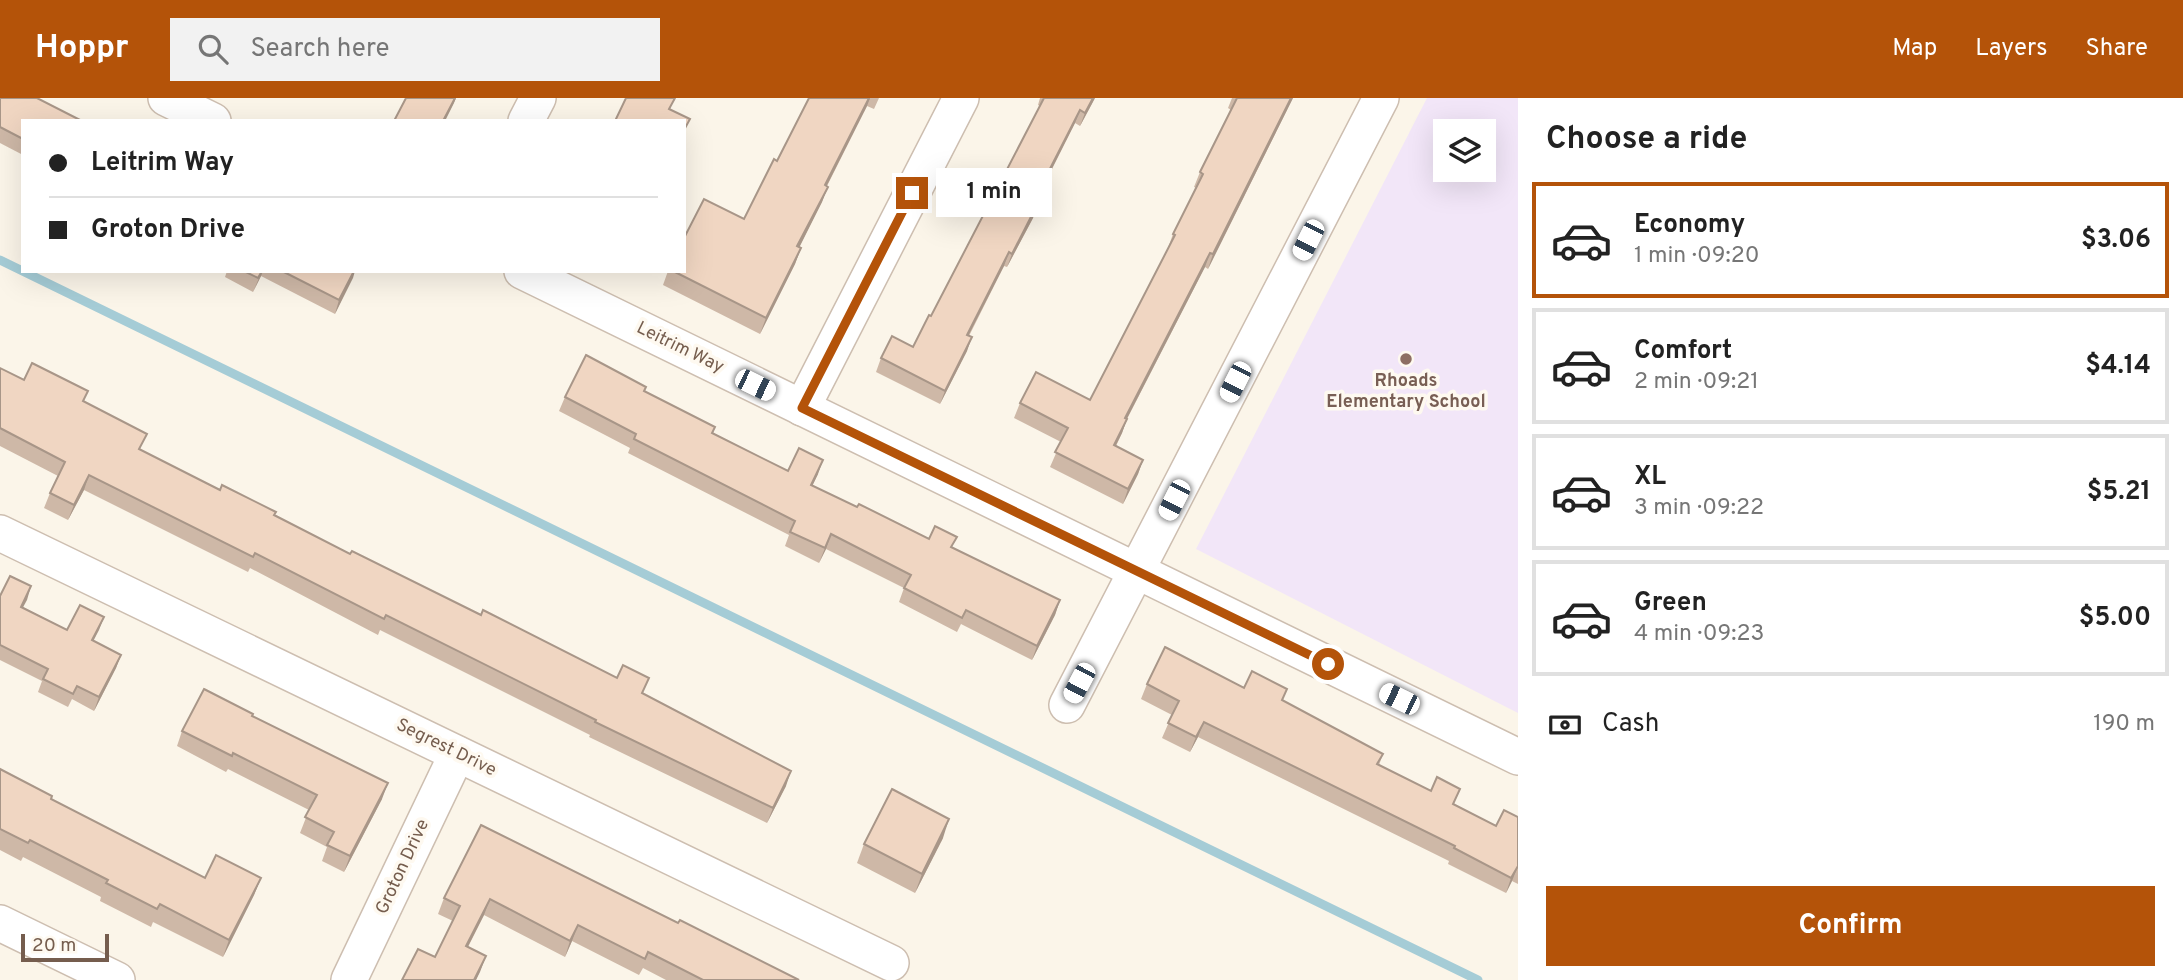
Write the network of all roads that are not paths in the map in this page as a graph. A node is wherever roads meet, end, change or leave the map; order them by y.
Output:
1 (166, 98) edge
2 (538, 98) edge
3 (961, 98) edge
4 (1381, 98) edge
5 (209, 119) edge
6 (527, 119) edge
7 (526, 273) edge
8 (802, 408) junction
9 (0, 533) edge
10 (1137, 571) junction
11 (1067, 705) dead end
12 (457, 754) junction
13 (1518, 757) edge
14 (0, 923) edge
15 (891, 963) dead end
16 (117, 980) edge
17 (349, 980) edge

1 - 5 street
2 - 6 street
3 - 8 street
4 - 10 street
7 - 8 street, Leitrim Way
8 - 10 street, Leitrim Way
9 - 12 street, Segrest Drive
10 - 11 street
10 - 13 street, Leitrim Way
12 - 15 street, Segrest Drive
12 - 17 street, Groton Drive
14 - 16 street

